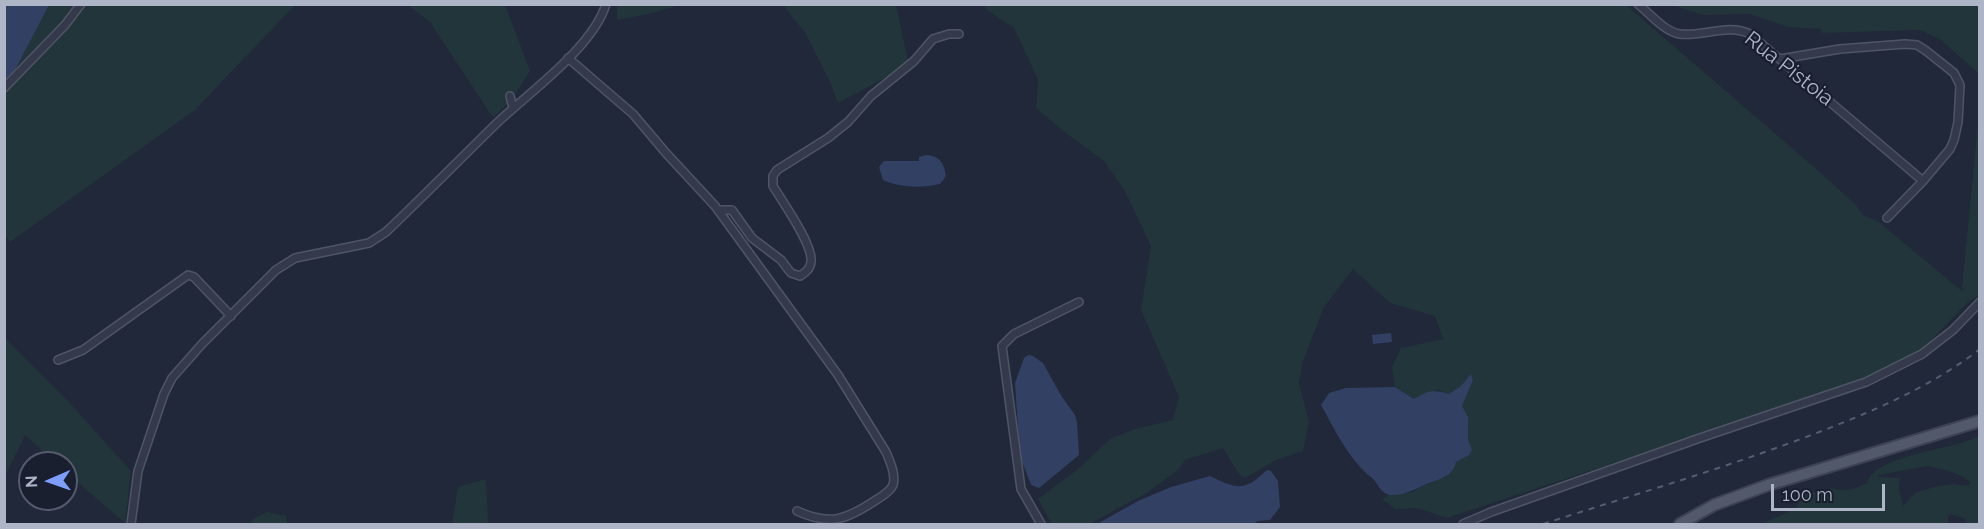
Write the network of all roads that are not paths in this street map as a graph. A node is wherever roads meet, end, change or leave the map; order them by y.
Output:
1 (81, 4) edge
2 (606, 4) edge
3 (1638, 4) edge
4 (959, 34) dead end
5 (568, 58) junction
6 (1780, 59) junction
7 (4, 88) edge
8 (510, 96) dead end
9 (513, 108) junction
10 (1923, 181) junction
11 (718, 210) junction
12 (1887, 218) dead end
13 (1079, 302) dead end
14 (1980, 302) edge
15 (231, 316) junction
16 (58, 360) dead end
17 (1980, 421) edge
18 (797, 510) dead end
19 (131, 525) edge
20 (1041, 525) edge
21 (1463, 525) edge
22 (1680, 525) edge

1 - 7 street
2 - 5 street
3 - 6 street, Rua Pistoia
4 - 11 street
5 - 9 street
5 - 11 street
6 - 10 street, Rua Pistoia
6 - 10 street
8 - 9 street
9 - 15 street
10 - 12 street
11 - 18 street
13 - 20 street
14 - 21 street
15 - 16 street
15 - 19 street
17 - 22 main road

